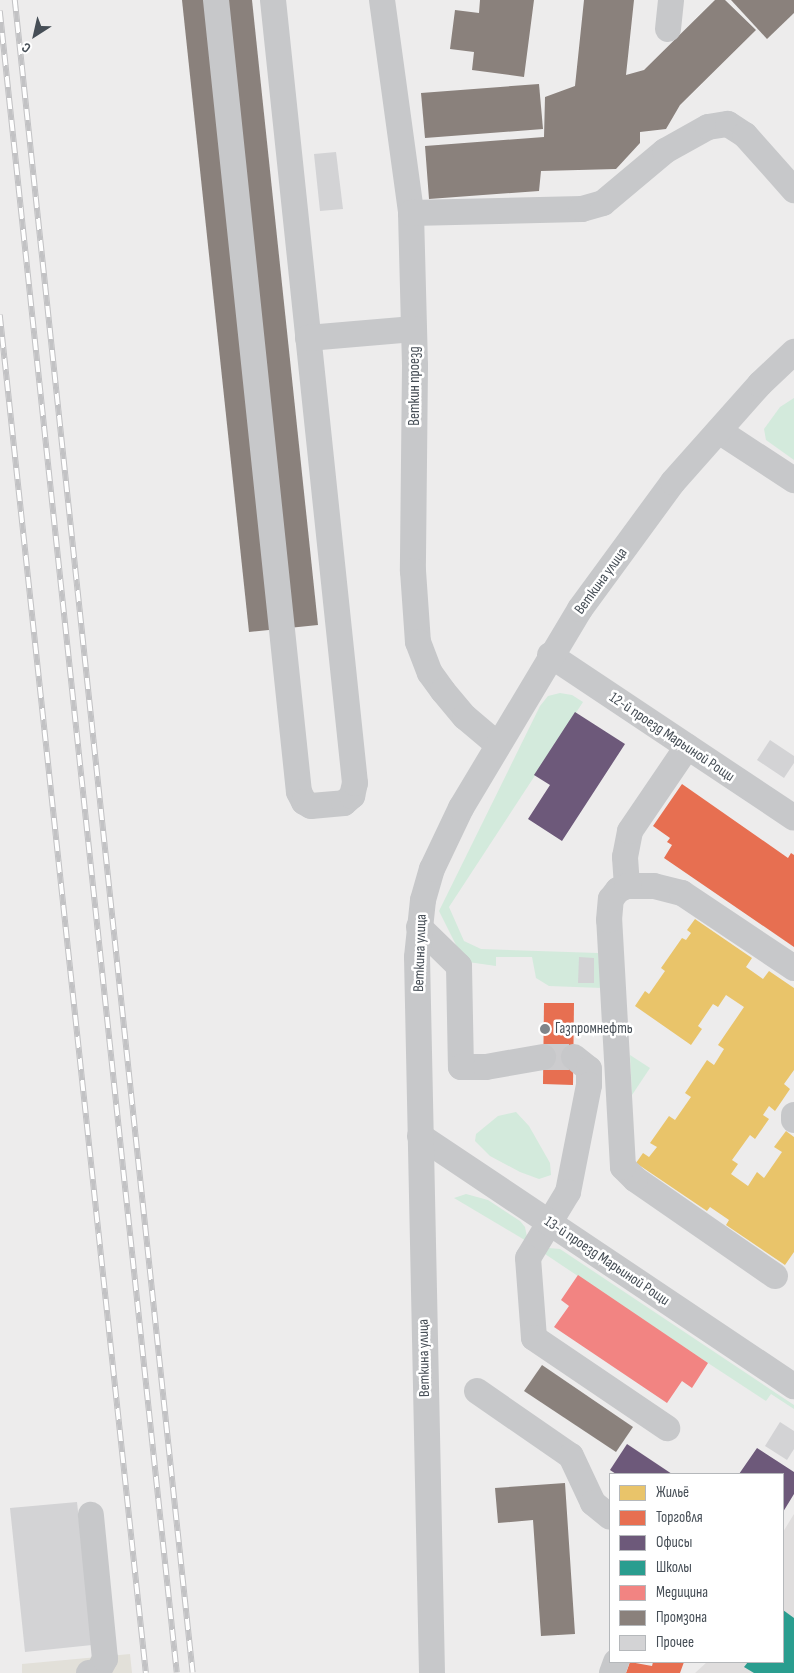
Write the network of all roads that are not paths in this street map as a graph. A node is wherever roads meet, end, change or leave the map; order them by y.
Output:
1 (216, 0) edge
2 (273, 0) edge
3 (382, 0) edge
4 (671, 0) edge
5 (668, 29) dead end
6 (794, 190) edge
7 (411, 213) junction
8 (414, 329) junction
9 (308, 338) junction
10 (794, 352) edge
11 (719, 431) junction
12 (794, 480) edge
13 (550, 655) junction
14 (497, 744) junction
15 (687, 747) junction
16 (794, 818) edge
17 (627, 886) junction
18 (419, 927) junction
19 (794, 968) edge
20 (543, 1057) tunnel mouth
21 (574, 1057) dead end
22 (794, 1115) edge
23 (794, 1120) edge
24 (420, 1136) junction
25 (548, 1222) junction
26 (775, 1276) dead end
27 (794, 1386) edge
28 (477, 1391) dead end
29 (667, 1428) dead end
30 (91, 1514) dead end
31 (609, 1516) edge
32 (89, 1673) edge
33 (432, 1673) edge

1 - 9 street
2 - 9 street
3 - 7 street, Веткин проезд
4 - 5 street
6 - 7 street
7 - 8 street, Веткин проезд
8 - 9 street
8 - 14 street, Веткин проезд
10 - 11 street, Веткина улица
11 - 12 street
11 - 13 street, Веткина улица
13 - 14 street, Веткина улица
13 - 15 street, 12-й проезд Марьиной Рощи
14 - 18 street, Веткина улица
15 - 16 street, 12-й проезд Марьиной Рощи
15 - 17 street
17 - 19 street
17 - 26 street
18 - 20 street
18 - 24 street, Веткина улица
21 - 25 street
22 - 23 street
24 - 25 street, 13-й проезд Марьиной Рощи
24 - 33 street, Веткина улица
25 - 27 street, 13-й проезд Марьиной Рощи
25 - 29 street
28 - 31 street
30 - 32 street

